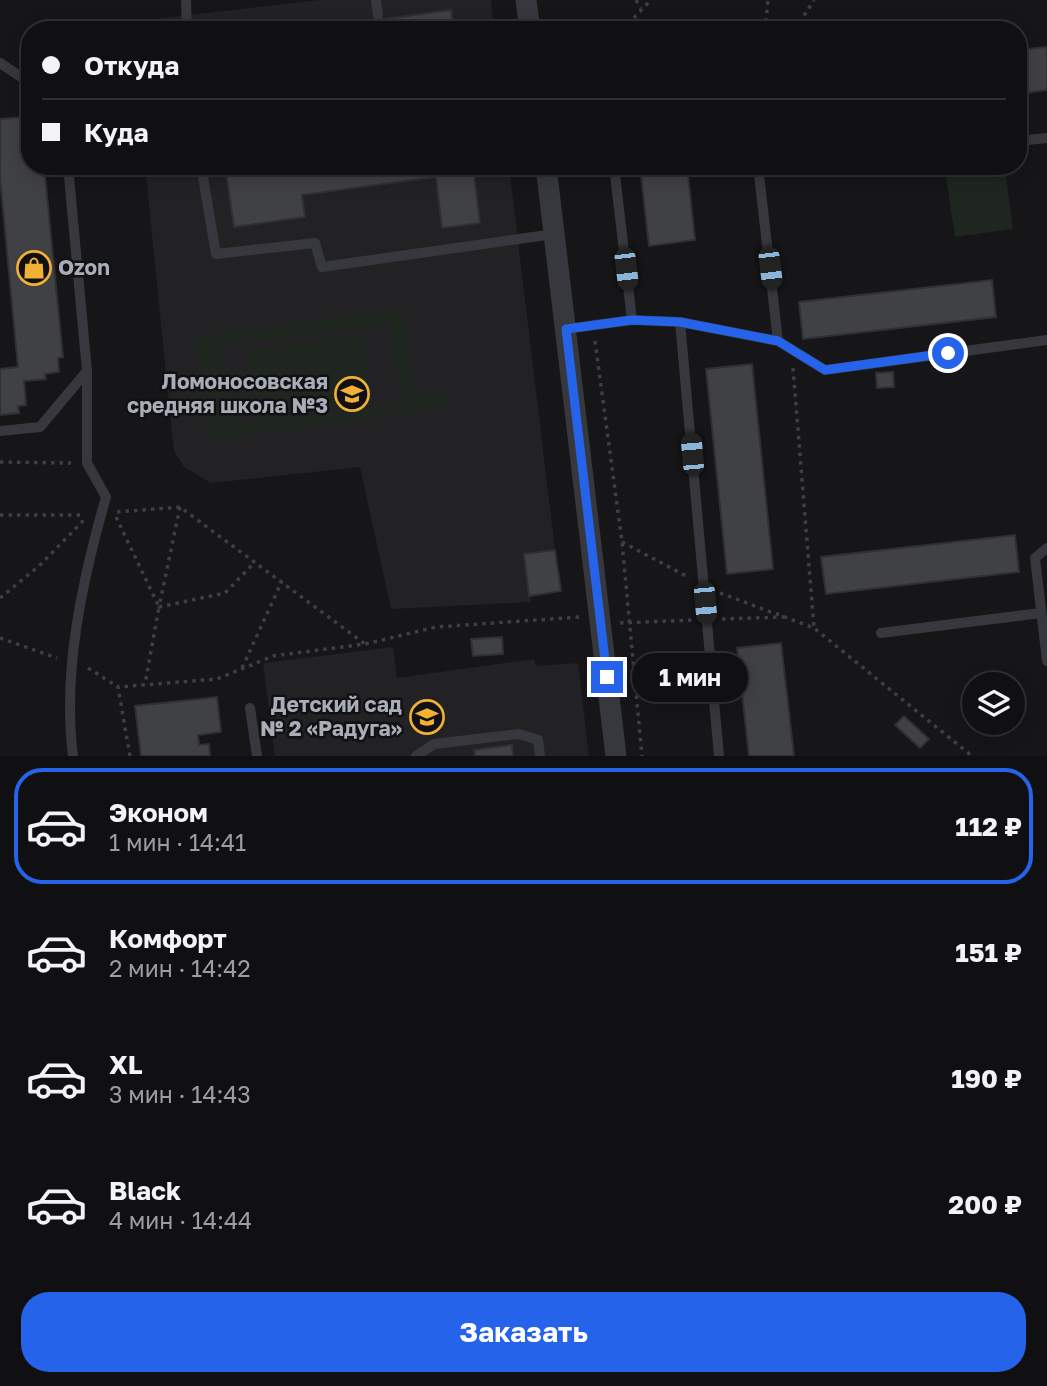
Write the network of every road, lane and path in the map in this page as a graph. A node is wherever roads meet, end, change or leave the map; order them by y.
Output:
1 (186, 0) edge
2 (376, 0) edge
3 (636, 0) edge
4 (651, 0) edge
5 (768, 0) edge
6 (814, 0) edge
7 (641, 8) junction
8 (378, 16) dead end
9 (187, 21) edge
10 (630, 21) edge
11 (766, 21) edge
12 (801, 21) edge
13 (0, 63) edge
14 (21, 77) edge
15 (1047, 138) edge
16 (1027, 140) edge
17 (69, 175) edge
18 (203, 175) edge
19 (547, 175) edge
20 (615, 175) edge
21 (760, 175) edge
22 (554, 234) junction
23 (632, 320) junction
24 (680, 322) junction
25 (592, 325) junction
26 (566, 329) junction
27 (1047, 340) edge
28 (778, 341) junction
29 (792, 350) junction
30 (87, 371) junction
31 (0, 431) edge
32 (0, 462) edge
33 (87, 463) junction
34 (106, 496) junction
35 (180, 507) junction
36 (114, 512) junction
37 (0, 515) edge
38 (1047, 548) edge
39 (255, 562) junction
40 (282, 581) junction
41 (0, 598) edge
42 (159, 607) junction
43 (1041, 613) junction
44 (600, 616) junction
45 (881, 633) dead end
46 (365, 644) junction
47 (1047, 661) edge
48 (242, 668) junction
49 (145, 684) junction
50 (250, 708) dead end
51 (73, 756) edge
52 (130, 756) edge
53 (257, 756) edge
54 (416, 756) edge
55 (540, 756) edge
56 (616, 756) edge
57 (642, 756) edge
58 (719, 756) edge
59 (972, 756) edge

1 - 9 lane
2 - 8 lane
3 - 7 path
4 - 7 path
5 - 11 path
6 - 12 path
7 - 10 path
13 - 14 lane
15 - 16 lane
17 - 30 lane
18 - 22 lane
19 - 22 street
20 - 23 lane
21 - 28 lane
22 - 26 street
23 - 24 lane
23 - 25 lane
24 - 28 lane
24 - 58 lane
25 - 26 lane
25 - 57 path
26 - 44 street
27 - 29 lane
28 - 29 lane
29 - 59 path
30 - 31 lane
30 - 33 lane
32 - 33 path
33 - 34 lane
34 - 36 path
34 - 51 lane
35 - 36 path
35 - 39 path
35 - 42 path
36 - 42 path
37 - 41 path
38 - 43 lane
39 - 40 path
39 - 42 path
40 - 46 path
40 - 48 path
42 - 49 path
43 - 45 lane
43 - 47 lane
44 - 46 path
44 - 56 street
46 - 48 path
48 - 49 path
49 - 52 path
50 - 53 lane
54 - 55 lane

